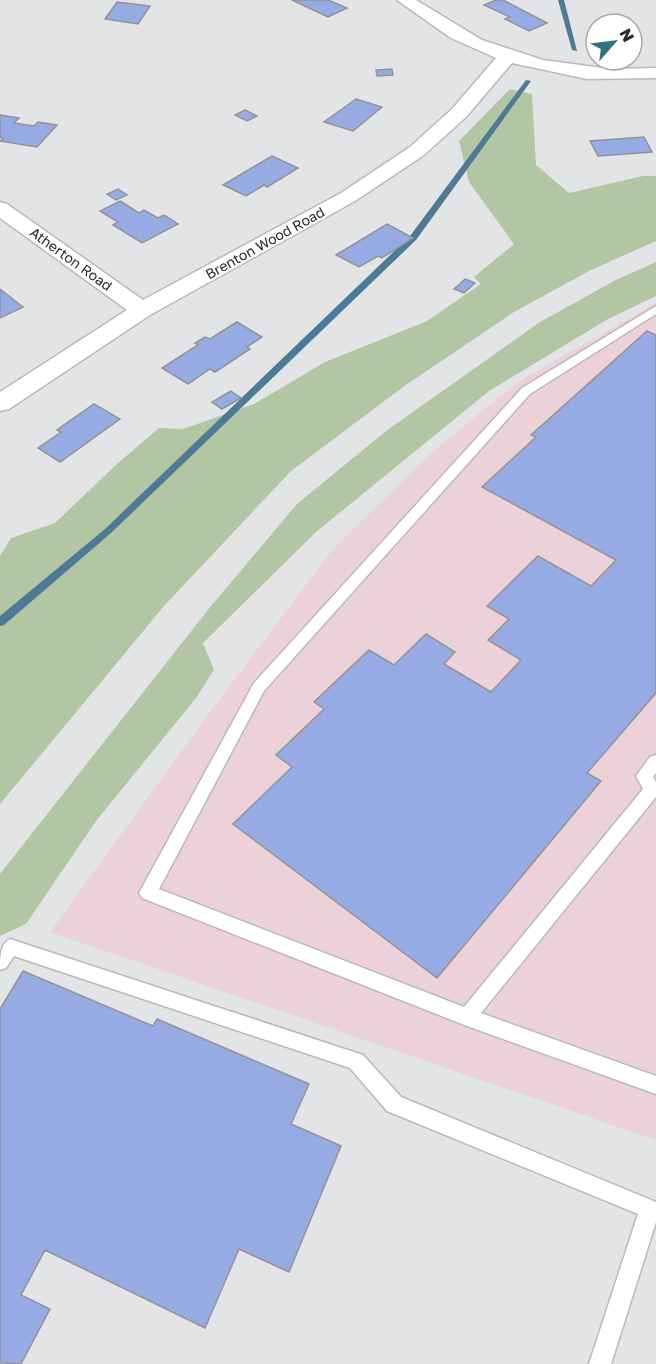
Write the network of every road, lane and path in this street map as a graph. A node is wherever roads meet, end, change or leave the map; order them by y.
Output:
1 (405, 0) edge
2 (508, 56) junction
3 (656, 73) edge
4 (0, 208) edge
5 (656, 309) edge
6 (142, 310) junction
7 (0, 403) edge
8 (656, 762) edge
9 (654, 791) edge
10 (0, 962) edge
11 (467, 1017) junction
12 (656, 1085) edge
13 (653, 1211) edge
14 (600, 1364) edge

1 - 2 street
2 - 3 street
2 - 6 street, Brenton Wood Road
4 - 6 street, Atherton Road
5 - 11 lane
6 - 7 street, Brenton Wood Road
8 - 9 lane
9 - 11 lane
10 - 13 lane
11 - 12 lane
13 - 14 lane

